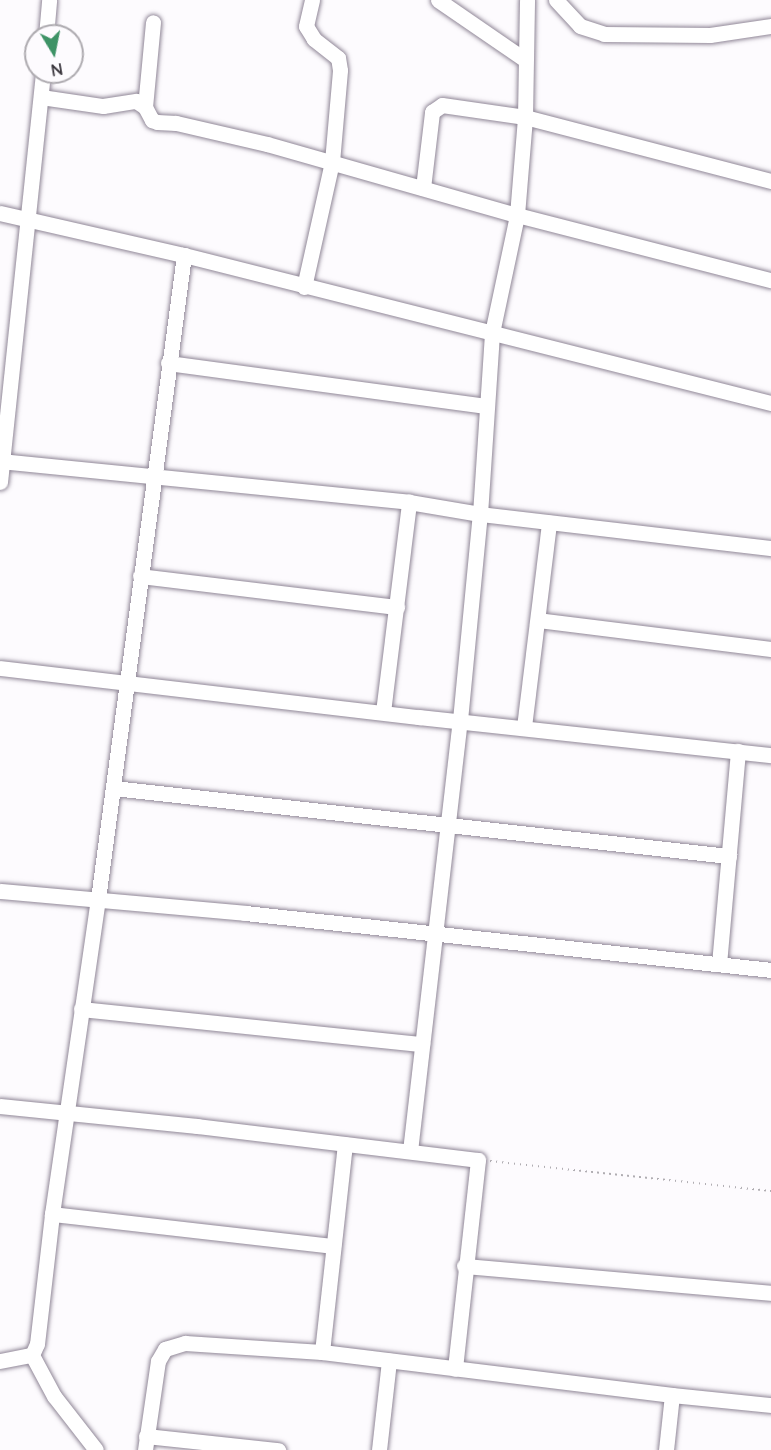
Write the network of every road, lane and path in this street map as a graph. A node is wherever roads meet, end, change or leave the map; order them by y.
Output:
1 (49, 0) edge
2 (312, 0) edge
3 (438, 0) edge
4 (527, 0) edge
5 (556, 0) edge
6 (153, 22) dead end
7 (47, 24) edge
8 (771, 26) edge
9 (524, 59) junction
10 (42, 84) edge
11 (41, 97) junction
12 (145, 107) junction
13 (525, 117) junction
14 (332, 162) junction
15 (771, 182) edge
16 (423, 188) junction
17 (0, 213) edge
18 (517, 215) junction
19 (27, 220) junction
20 (184, 255) junction
21 (771, 280) edge
22 (304, 286) junction
23 (492, 333) junction
24 (168, 363) junction
25 (771, 403) edge
26 (486, 406) junction
27 (1, 461) edge
28 (153, 477) junction
29 (0, 482) edge
30 (410, 502) junction
31 (480, 514) junction
32 (549, 523) junction
33 (771, 548) edge
34 (140, 576) junction
35 (397, 607) junction
36 (538, 620) junction
37 (771, 649) edge
38 (0, 668) edge
39 (125, 683) junction
40 (383, 712) junction
41 (460, 720) junction
42 (524, 728) junction
43 (738, 751) junction
44 (771, 754) edge
45 (113, 788) junction
46 (446, 825) junction
47 (729, 856) junction
48 (0, 891) edge
49 (98, 899) junction
50 (434, 933) junction
51 (719, 964) junction
52 (771, 970) edge
53 (81, 1009) junction
54 (422, 1044) junction
55 (0, 1106) edge
56 (66, 1113) junction
57 (345, 1144) junction
58 (410, 1151) junction
59 (478, 1160) junction
60 (771, 1191) edge
61 (52, 1214) junction
62 (333, 1246) junction
63 (464, 1266) junction
64 (771, 1293) edge
65 (322, 1352) junction
66 (32, 1355) junction
67 (0, 1361) edge
68 (389, 1361) junction
69 (455, 1369) junction
70 (672, 1395) junction
71 (771, 1405) edge
72 (145, 1443) edge
73 (96, 1450) edge
74 (278, 1450) edge
75 (379, 1450) edge
76 (666, 1450) edge

1 - 7 street
2 - 14 street
3 - 9 street
4 - 9 street
5 - 8 street
6 - 12 street
9 - 13 street
10 - 11 street
11 - 12 street
11 - 19 street
12 - 14 street
13 - 15 street
13 - 16 street
13 - 18 street
14 - 16 street
14 - 22 street
16 - 18 street
17 - 19 street
18 - 21 street
18 - 23 street
19 - 20 street
19 - 27 street
20 - 22 street
20 - 24 street
22 - 23 street
23 - 25 street
23 - 26 street
24 - 26 street
24 - 28 street
26 - 31 street
27 - 28 street
27 - 29 street
28 - 30 street
28 - 34 street
30 - 31 street
30 - 35 street
31 - 32 street
31 - 41 street
32 - 33 street
32 - 36 street
34 - 35 street
34 - 39 street
35 - 40 street
36 - 37 street
36 - 42 street
38 - 39 street
39 - 40 street
39 - 45 street
40 - 41 street
41 - 42 street
41 - 46 street
42 - 43 street
43 - 44 street
43 - 47 street
45 - 46 street
45 - 49 street
46 - 47 street
46 - 50 street
47 - 51 street
48 - 49 street
49 - 50 street
49 - 53 street
50 - 51 street
50 - 54 street
51 - 52 street
53 - 54 street
53 - 56 street
54 - 58 street
55 - 56 street
56 - 57 street
56 - 61 street
57 - 58 street
57 - 62 street
58 - 59 street
59 - 60 path
59 - 63 street
61 - 62 street
61 - 66 street
62 - 65 street
63 - 64 street
63 - 69 street
65 - 68 street
65 - 72 street
66 - 67 street
66 - 73 street
68 - 69 street
68 - 75 street
69 - 70 street
70 - 71 street
70 - 76 street
72 - 74 street

